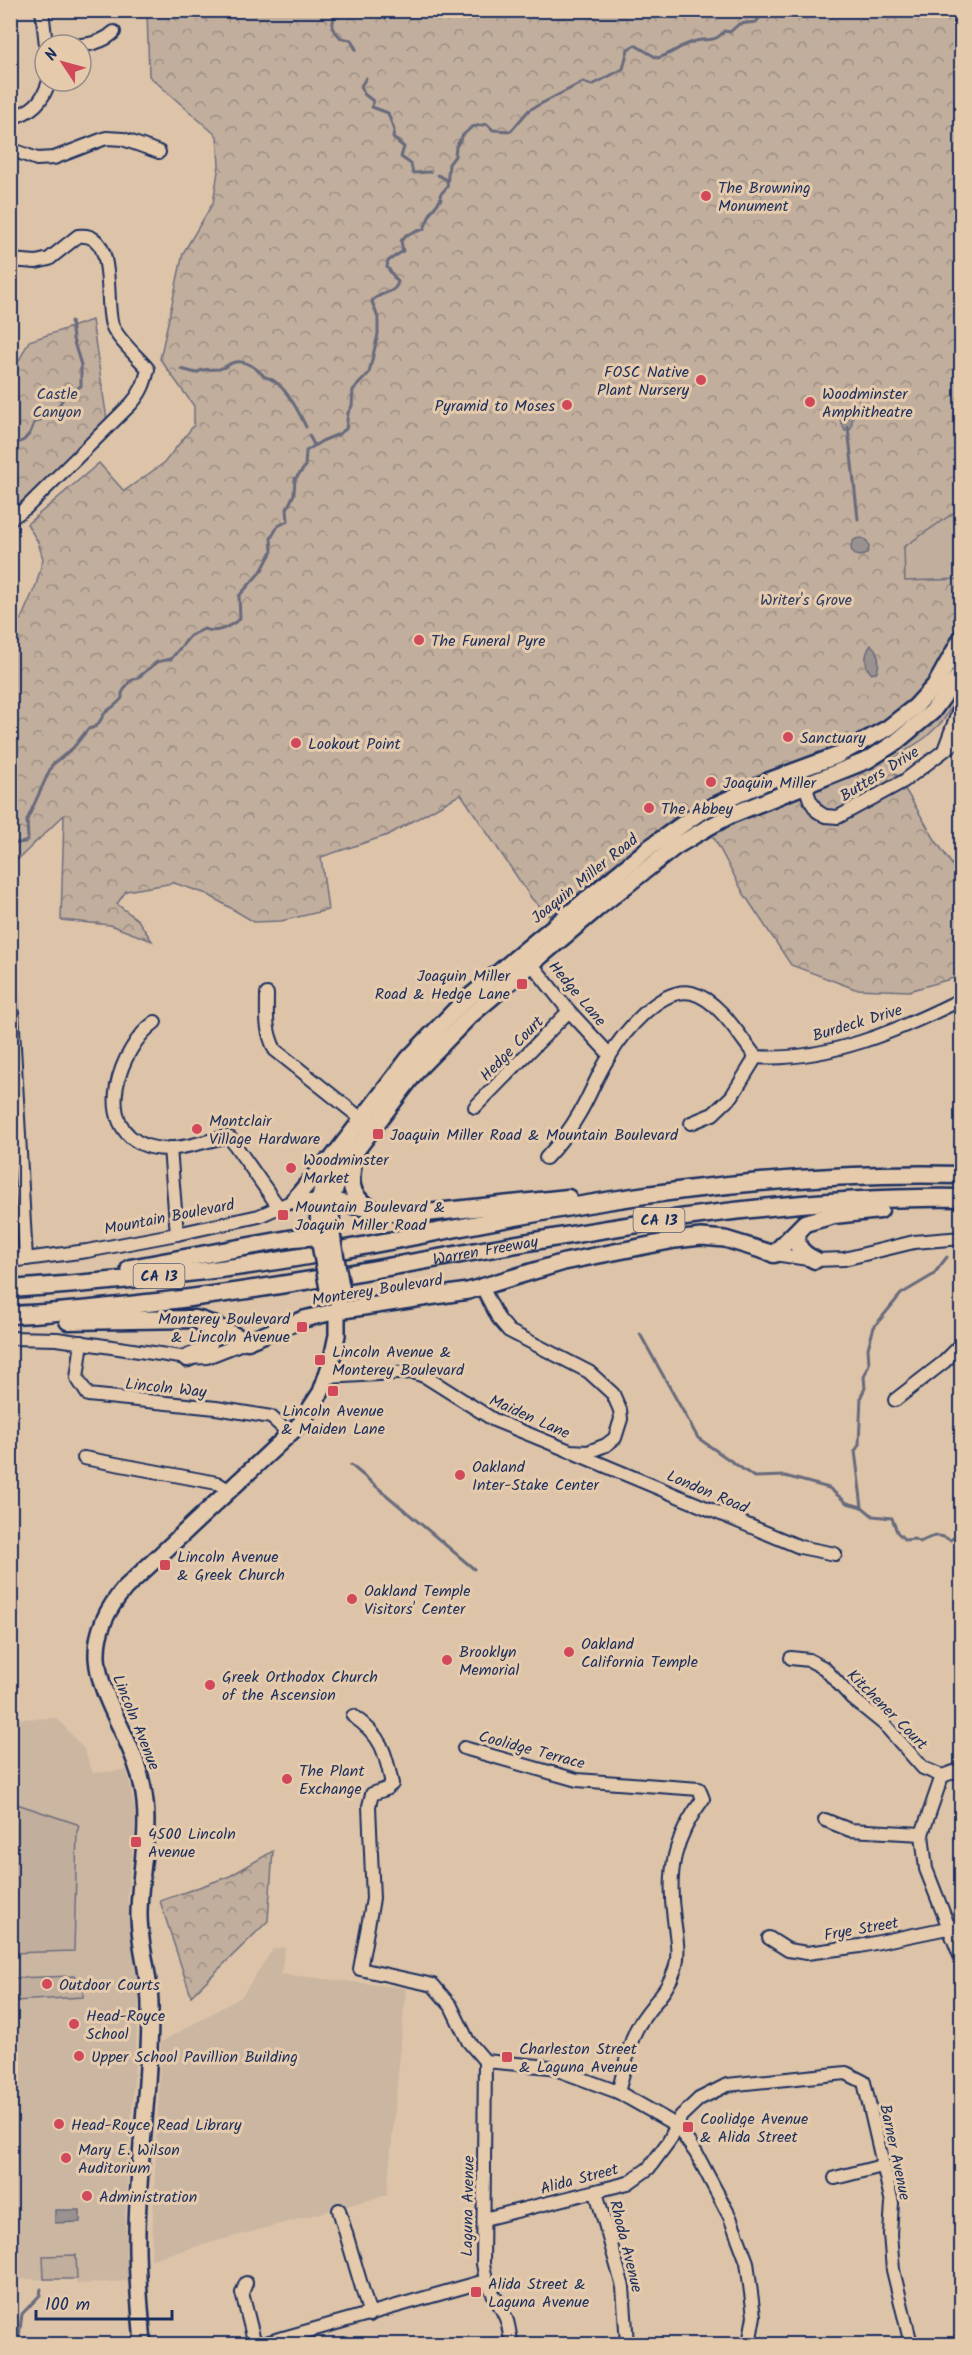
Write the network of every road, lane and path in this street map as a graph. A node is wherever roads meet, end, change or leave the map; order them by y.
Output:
1 (42, 10) edge
2 (114, 32) dead end
3 (45, 33) edge
4 (93, 44) edge
5 (44, 93) edge
6 (10, 118) edge
7 (10, 149) edge
8 (159, 152) dead end
9 (10, 260) edge
10 (10, 519) edge
11 (962, 637) edge
12 (962, 671) edge
13 (962, 702) edge
14 (962, 737) edge
15 (943, 751) junction
16 (802, 777) junction
17 (527, 958) junction
18 (10, 976) edge
19 (267, 994) dead end
20 (962, 999) edge
21 (569, 1011) junction
22 (155, 1022) dead end
23 (610, 1055) junction
24 (756, 1058) junction
25 (475, 1107) dead end
26 (360, 1119) junction
27 (691, 1123) dead end
28 (374, 1128) junction
29 (349, 1146) junction
30 (170, 1148) junction
31 (546, 1158) dead end
32 (962, 1175) edge
33 (962, 1198) edge
34 (325, 1201) junction
35 (605, 1201) junction
36 (286, 1203) junction
37 (962, 1204) edge
38 (381, 1211) junction
39 (805, 1223) junction
40 (177, 1234) junction
41 (962, 1238) edge
42 (324, 1241) junction
43 (774, 1254) junction
44 (26, 1260) junction
45 (815, 1260) junction
46 (10, 1261) edge
47 (482, 1287) junction
48 (10, 1288) edge
49 (337, 1311) junction
50 (18, 1315) edge
51 (194, 1319) junction
52 (10, 1338) edge
53 (248, 1341) junction
54 (82, 1342) junction
55 (962, 1344) edge
56 (187, 1358) junction
57 (327, 1377) junction
58 (895, 1400) dead end
59 (290, 1434) junction
60 (570, 1452) junction
61 (84, 1458) dead end
62 (230, 1491) junction
63 (835, 1554) dead end
64 (791, 1658) dead end
65 (353, 1716) dead end
66 (464, 1748) dead end
67 (962, 1769) edge
68 (942, 1776) junction
69 (825, 1820) dead end
70 (922, 1834) junction
71 (962, 1925) edge
72 (948, 1928) junction
73 (769, 1938) dead end
74 (962, 1961) edge
75 (485, 2061) junction
76 (856, 2076) joint
77 (618, 2092) junction
78 (676, 2125) junction
79 (882, 2166) junction
80 (835, 2178) dead end
81 (596, 2192) junction
82 (339, 2210) dead end
83 (484, 2219) junction
84 (485, 2281) junction
85 (246, 2283) dead end
86 (370, 2315) junction
87 (143, 2344) edge
88 (255, 2344) edge
89 (262, 2344) edge
90 (512, 2344) edge
91 (627, 2344) edge
92 (749, 2344) edge
93 (911, 2344) edge

1 - 3 street
2 - 4 street
5 - 6 street
7 - 8 street
9 - 10 street
11 - 16 main road, Joaquin Miller Road
12 - 16 main road, Joaquin Miller Road
13 - 15 street
14 - 15 street, Butters Drive
15 - 16 street, Butters Drive
16 - 17 main road, Joaquin Miller Road
17 - 21 street, Hedge Lane
17 - 26 main road, Joaquin Miller Road
17 - 28 main road, Joaquin Miller Road
18 - 44 street
19 - 26 street
20 - 24 street, Burdeck Drive
21 - 23 street, Hedge Lane
21 - 25 street, Hedge Court
22 - 30 street
23 - 24 street
23 - 31 street
24 - 27 street
26 - 28 street
26 - 29 main road, Joaquin Miller Road
28 - 29 main road, Joaquin Miller Road
29 - 34 main road, Joaquin Miller Road
29 - 36 main road
29 - 38 highway
30 - 36 street
30 - 40 street
32 - 35 highway, Warren Freeway / CA 13
33 - 50 highway, Warren Freeway / CA 13
34 - 36 street, Mountain Boulevard
34 - 38 highway
34 - 42 main road, Lincoln Avenue
35 - 38 highway
35 - 48 highway, Warren Freeway / CA 13
36 - 40 street, Mountain Boulevard
37 - 39 highway
39 - 43 highway
39 - 45 highway
40 - 44 street, Mountain Boulevard
41 - 45 street, Monterey Boulevard
42 - 48 highway
42 - 49 main road, Lincoln Avenue, bridge
43 - 45 street, Monterey Boulevard
43 - 47 main road, Monterey Boulevard
44 - 46 street, Mountain Boulevard
47 - 49 main road, Monterey Boulevard
47 - 60 street, Maiden Lane
49 - 53 main road, Monterey Boulevard
49 - 57 main road, Lincoln Avenue
50 - 51 highway
51 - 53 highway
51 - 56 highway
52 - 54 street, Monterey Boulevard
53 - 56 street, Monterey Boulevard
54 - 56 street, Monterey Boulevard
54 - 59 street, Lincoln Way
55 - 58 street
57 - 59 main road, Lincoln Avenue
57 - 60 street, Maiden Lane
59 - 62 main road, Lincoln Avenue
60 - 63 street, London Road
61 - 62 street
62 - 87 main road, Lincoln Avenue
64 - 68 street, Kitchener Court
65 - 75 street
66 - 77 street, Coolidge Terrace
67 - 68 street
68 - 70 street
69 - 70 street
70 - 72 street
71 - 72 street, Frye Street
72 - 73 street, Frye Street
72 - 74 street
75 - 77 street
75 - 83 street, Laguna Avenue
76 - 78 street, Alida Street
76 - 79 street, Barner Avenue
77 - 78 street
78 - 81 street, Alida Street
78 - 92 street
79 - 80 street
79 - 93 street, Barner Avenue
81 - 83 street, Alida Street
81 - 91 street, Rhoda Avenue
82 - 86 street
83 - 84 street, Laguna Avenue
84 - 86 street
84 - 90 street, Laguna Avenue
85 - 88 street
86 - 89 street

